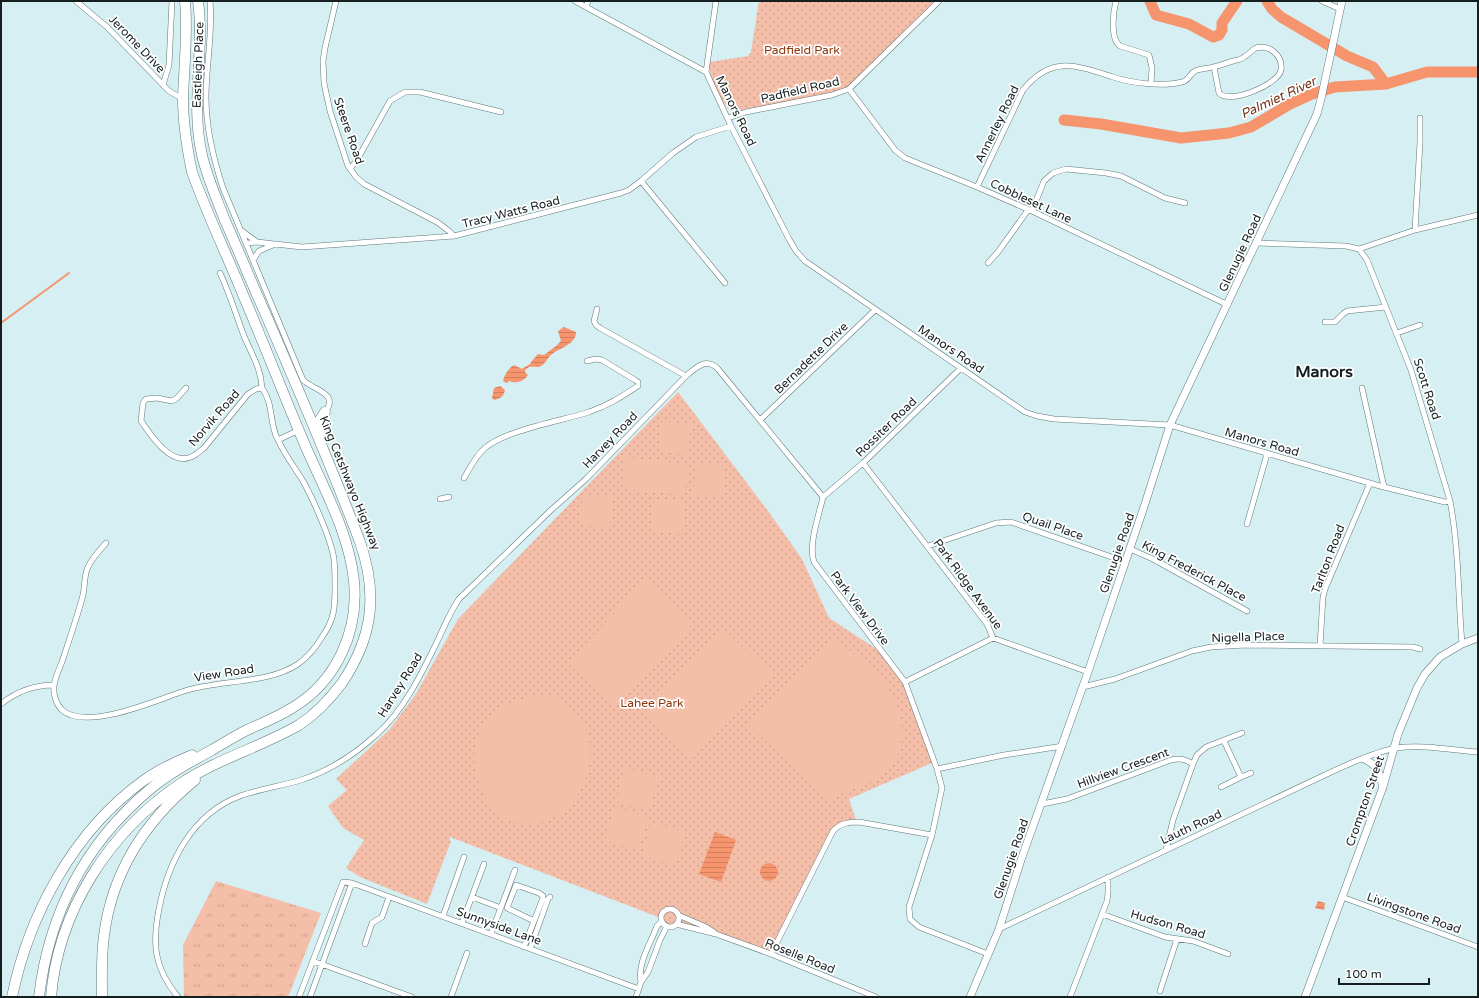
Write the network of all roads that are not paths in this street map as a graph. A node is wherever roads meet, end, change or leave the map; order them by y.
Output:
1 (76, 1) edge
2 (172, 1) edge
3 (185, 1) edge
4 (198, 1) edge
5 (210, 1) edge
6 (336, 1) edge
7 (575, 1) edge
8 (588, 1) edge
9 (716, 1) edge
10 (939, 1) edge
11 (1116, 1) edge
12 (1322, 1) edge
13 (1342, 1) edge
14 (586, 7) junction
15 (1340, 9) junction
16 (1214, 67) junction
17 (706, 72) junction
18 (1151, 83) junction
19 (163, 85) junction
20 (849, 88) junction
21 (183, 99) junction
22 (501, 112) dead end
23 (728, 118) junction
24 (1420, 118) dead end
25 (731, 126) junction
26 (350, 169) junction
27 (641, 181) junction
28 (977, 187) junction
29 (1185, 203) dead end
30 (1030, 211) junction
31 (1478, 215) edge
32 (1415, 230) junction
33 (242, 231) junction
34 (454, 236) junction
35 (257, 242) junction
36 (247, 243) junction
37 (274, 244) junction
38 (1257, 244) junction
39 (1359, 250) junction
40 (253, 260) junction
41 (988, 263) dead end
42 (220, 273) dead end
43 (725, 283) dead end
44 (1228, 305) junction
45 (1386, 307) junction
46 (597, 309) dead end
47 (875, 310) junction
48 (1325, 322) dead end
49 (1420, 325) dead end
50 (1396, 333) junction
51 (587, 361) dead end
52 (961, 368) junction
53 (686, 376) junction
54 (186, 388) dead end
55 (262, 388) junction
56 (1362, 388) dead end
57 (305, 408) junction
58 (325, 412) junction
59 (760, 420) junction
60 (1170, 425) junction
61 (299, 430) junction
62 (278, 440) junction
63 (321, 446) junction
64 (1267, 454) junction
65 (864, 463) junction
66 (464, 478) dead end
67 (1370, 483) junction
68 (1384, 487) junction
69 (824, 498) junction
70 (1450, 501) junction
71 (1246, 524) dead end
72 (106, 543) dead end
73 (928, 546) junction
74 (1130, 548) junction
75 (1126, 562) junction
76 (1247, 611) dead end
77 (993, 638) junction
78 (1478, 638) edge
79 (1462, 644) junction
80 (1320, 645) junction
81 (1420, 649) dead end
82 (1088, 672) junction
83 (905, 682) junction
84 (54, 685) junction
85 (1083, 687) junction
86 (1, 704) edge
87 (246, 730) junction
88 (1242, 734) dead end
89 (1224, 741) junction
90 (1063, 746) junction
91 (1394, 748) junction
92 (1478, 752) edge
93 (1364, 759) junction
94 (222, 760) junction
95 (1193, 764) junction
96 (937, 769) junction
97 (1252, 774) dead end
98 (1242, 777) junction
99 (1221, 787) dead end
100 (1383, 787) junction
101 (1042, 804) junction
102 (932, 835) junction
103 (1166, 850) junction
104 (464, 857) dead end
105 (484, 864) dead end
106 (515, 870) dead end
107 (1108, 877) junction
108 (352, 883) junction
109 (389, 897) junction
110 (472, 897) junction
111 (550, 897) dead end
112 (1342, 897) junction
113 (501, 908) junction
114 (1102, 914) junction
115 (678, 915) junction
116 (443, 916) junction
117 (534, 921) junction
118 (662, 921) junction
119 (462, 924) junction
120 (676, 924) junction
121 (667, 926) junction
122 (999, 929) junction
123 (491, 934) junction
124 (716, 934) junction
125 (1177, 939) junction
126 (364, 944) dead end
127 (524, 947) junction
128 (1478, 947) edge
129 (530, 949) junction
130 (467, 953) dead end
131 (771, 954) junction
132 (988, 954) junction
133 (1228, 954) dead end
134 (313, 961) junction
135 (322, 964) junction
136 (641, 982) junction
137 (639, 989) junction
138 (1160, 991) dead end
139 (12, 997) edge
140 (39, 997) edge
141 (51, 997) edge
142 (102, 997) edge
143 (178, 997) edge
144 (299, 997) edge
145 (310, 997) edge
146 (412, 997) edge
147 (451, 997) edge
148 (636, 997) edge
149 (876, 997) edge
150 (970, 997) edge
151 (1070, 997) edge
152 (1304, 997) edge

1 - 19 street, Jerome Drive
2 - 19 street
3 - 21 highway, King Cetshwayo Highway
4 - 57 highway, King Cetshwayo Highway
5 - 33 street, Eastleigh Place
6 - 26 street, Steere Road
7 - 14 street, Manors Road
8 - 14 street
9 - 17 street
10 - 20 street, Padfield Road
11 - 18 street
12 - 15 street
13 - 15 street, Glenugie Road
14 - 17 street, Manors Road
15 - 38 street, Glenugie Road
16 - 16 street
16 - 18 street, Annerley Road
17 - 23 street, Manors Road
18 - 28 street, Annerley Road
19 - 21 street, Jerome Drive
20 - 23 street, Padfield Road
20 - 28 street, Cobbleset Lane
21 - 61 highway, King Cetshwayo Highway
22 - 26 street
23 - 25 street, Manors Road
24 - 32 street
25 - 27 street, Tracy Watts Road
25 - 47 street, Manors Road
26 - 34 street, Steere Road
27 - 34 street, Tracy Watts Road
27 - 43 street
28 - 30 street, Cobbleset Lane
29 - 30 street
30 - 41 street
30 - 44 street, Cobbleset Lane
31 - 32 street
32 - 39 street
33 - 35 street
33 - 36 street, Eastleigh Place
34 - 37 street, Tracy Watts Road
35 - 36 street, Tracy Watts Road
35 - 37 street, Tracy Watts Road
36 - 40 street
37 - 40 street
38 - 39 street
38 - 44 street, Glenugie Road
39 - 45 street, Scott Road
40 - 58 street
42 - 55 street
44 - 60 street, Glenugie Road
45 - 48 street
45 - 50 street, Scott Road
46 - 53 street
47 - 52 street, Manors Road
47 - 59 street, Bernadette Drive
49 - 50 street
50 - 70 street, Scott Road
51 - 66 street
52 - 60 street, Manors Road
52 - 65 street, Rossiter Road
53 - 59 street
53 - 143 street, Harvey Road
54 - 55 street, Norvik Road
55 - 62 street
56 - 68 street
57 - 58 highway
57 - 63 highway, King Cetshwayo Highway
58 - 63 highway
59 - 69 street
60 - 64 street, Manors Road
60 - 74 street, Glenugie Road
61 - 62 street
61 - 87 highway, King Cetshwayo Highway
62 - 84 street, View Road
63 - 94 highway, King Cetshwayo Highway
64 - 67 street, Manors Road
64 - 71 street
65 - 69 street, Rossiter Road
65 - 73 street, Park Ridge Avenue
67 - 68 street, Manors Road
67 - 80 street, Tarlton Road
68 - 70 street, Manors Road
69 - 83 street, Park View Drive
70 - 79 street, Scott Road
72 - 84 street, View Road
73 - 75 street, Quail Place
73 - 77 street, Park Ridge Avenue
74 - 75 street, Glenugie Road
74 - 76 street, King Frederick Place
75 - 82 street, Glenugie Road
77 - 82 street, Park Ridge Avenue
77 - 83 street
78 - 79 street, Crompton Street
79 - 91 street, Crompton Street
80 - 81 street, Nigella Place
80 - 85 street, Nigella Place
82 - 85 street, Glenugie Road
83 - 96 street, Park View Drive
84 - 86 street
85 - 90 street, Glenugie Road
87 - 139 highway
87 - 140 highway, King Cetshwayo Highway
88 - 89 street
89 - 95 street
89 - 98 street
90 - 96 street
90 - 101 street, Glenugie Road
91 - 92 street, Lauth Road
91 - 93 street, Lauth Road
91 - 100 street, Crompton Street
93 - 100 street
93 - 103 street, Lauth Road
94 - 141 highway, King Cetshwayo Highway
94 - 142 highway
95 - 101 street, Hillview Crescent
95 - 103 street
96 - 102 street, Park View Drive
97 - 98 street
98 - 99 street
100 - 112 street, Crompton Street
101 - 122 street, Glenugie Road
102 - 131 street
102 - 132 street, Park View Drive
103 - 107 street, Lauth Road
104 - 116 street
105 - 110 street
106 - 113 street
107 - 114 street
107 - 122 street, Lauth Road
108 - 109 street, Sunnyside Lane
108 - 134 street, Sunnyside Lane
108 - 135 street
109 - 116 street, Sunnyside Lane
109 - 126 street
110 - 113 street
110 - 119 street
111 - 129 street
112 - 128 street, Livingstone Road
112 - 152 street, Crompton Street
113 - 123 street
114 - 125 street, Hudson Road
114 - 151 street
115 - 118 street
115 - 120 street
115 - 124 street, Roselle Road
116 - 119 street, Sunnyside Lane
117 - 117 street
117 - 127 street
118 - 121 street
118 - 136 street
119 - 123 street, Sunnyside Lane
120 - 121 street
120 - 124 street, Roselle Road
121 - 136 street
122 - 132 street, Glenugie Road
123 - 127 street, Sunnyside Lane
124 - 131 street, Roselle Road
125 - 133 street, Hudson Road
125 - 138 street
127 - 129 street, Sunnyside Lane
129 - 137 street, Sunnyside Lane
130 - 147 street
131 - 149 street, Roselle Road
132 - 150 street, Glenugie Road
134 - 135 street
134 - 144 street
135 - 145 street
135 - 146 street
136 - 137 street
137 - 148 street

